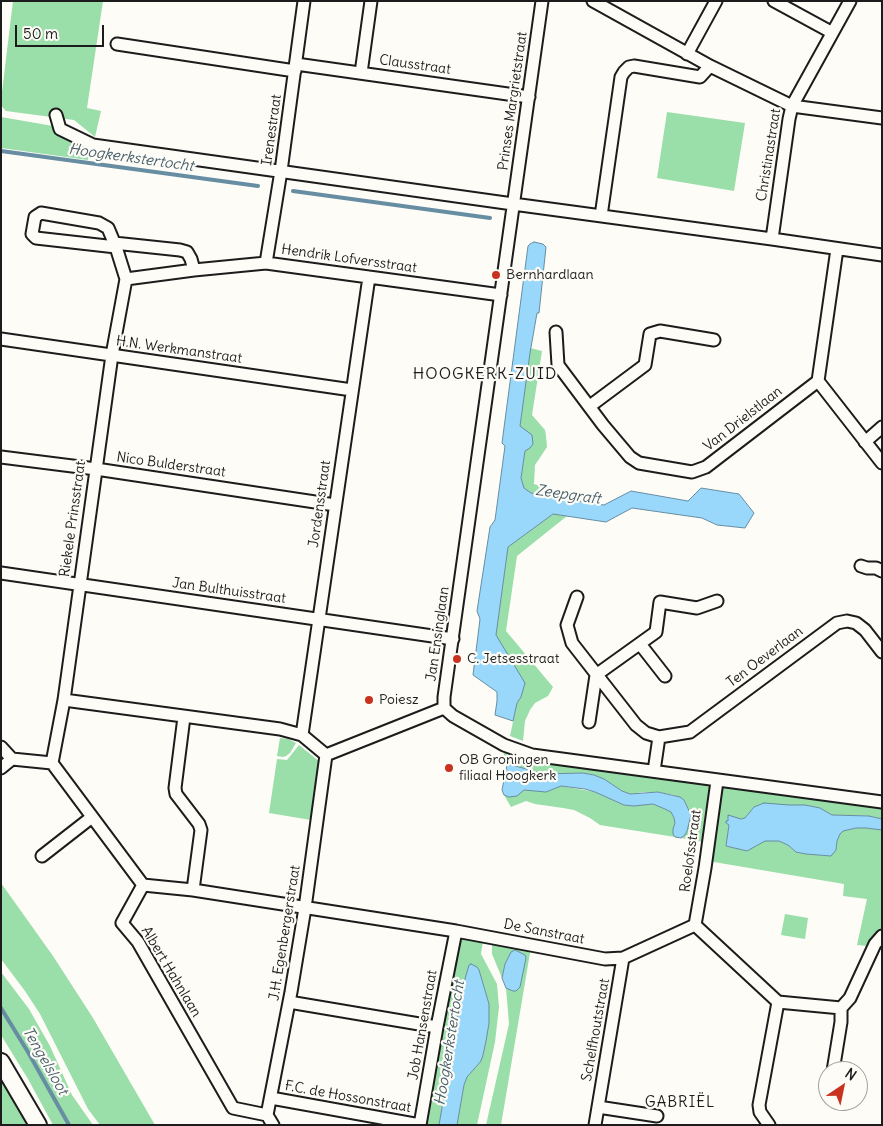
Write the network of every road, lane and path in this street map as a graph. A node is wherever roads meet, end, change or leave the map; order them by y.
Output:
1 (304, 1) edge
2 (371, 1) edge
3 (542, 1) edge
4 (593, 1) edge
5 (716, 1) edge
6 (774, 1) edge
7 (850, 1) edge
8 (832, 32) junction
9 (117, 44) dead end
10 (687, 54) junction
11 (710, 66) junction
12 (296, 67) junction
13 (361, 73) junction
14 (529, 97) junction
15 (792, 106) junction
16 (56, 115) dead end
17 (882, 118) edge
18 (282, 171) junction
19 (513, 204) junction
20 (601, 216) junction
21 (772, 239) junction
22 (115, 245) junction
23 (837, 249) junction
24 (882, 255) edge
25 (266, 263) junction
26 (194, 270) junction
27 (369, 277) junction
28 (126, 279) junction
29 (501, 295) junction
30 (556, 332) dead end
31 (1, 339) edge
32 (714, 340) dead end
33 (112, 355) junction
34 (818, 380) junction
35 (352, 390) junction
36 (590, 406) junction
37 (882, 427) edge
38 (864, 442) junction
39 (1, 457) edge
40 (882, 463) edge
41 (96, 469) junction
42 (335, 505) junction
43 (861, 566) dead end
44 (882, 571) edge
45 (1, 573) edge
46 (79, 584) junction
47 (577, 597) dead end
48 (717, 601) dead end
49 (319, 619) junction
50 (453, 639) junction
51 (640, 644) junction
52 (882, 652) edge
53 (596, 675) junction
54 (665, 676) dead end
55 (64, 700) junction
56 (444, 708) junction
57 (184, 717) junction
58 (589, 722) dead end
59 (302, 735) junction
60 (659, 738) junction
61 (1, 747) edge
62 (326, 755) junction
63 (12, 759) junction
64 (52, 763) junction
65 (1, 768) edge
66 (654, 771) junction
67 (717, 780) junction
68 (882, 802) edge
69 (92, 817) junction
70 (42, 856) dead end
71 (143, 885) junction
72 (193, 890) junction
73 (304, 908) junction
74 (695, 925) junction
75 (456, 931) junction
76 (882, 936) edge
77 (623, 958) junction
78 (289, 1002) junction
79 (778, 1002) junction
80 (841, 1008) junction
81 (437, 1027) junction
82 (835, 1061) edge
83 (1, 1062) edge
84 (271, 1098) junction
85 (598, 1107) junction
86 (657, 1116) dead end
87 (270, 1120) edge
88 (38, 1125) edge
89 (420, 1125) edge
90 (595, 1125) edge
91 (769, 1125) edge

1 - 12 street, Irenestraat
2 - 13 street
3 - 14 street, Prinses Margrietstraat
4 - 10 street
5 - 10 street
6 - 8 street
7 - 8 street, Christinastraat
8 - 15 street, Christinastraat
9 - 12 street, Clausstraat
10 - 11 street
11 - 15 street
11 - 20 street
12 - 13 street, Clausstraat
12 - 18 street, Irenestraat
13 - 14 street, Clausstraat
14 - 19 street, Prinses Margrietstraat
15 - 17 street
15 - 21 street, Christinastraat
16 - 18 street
18 - 19 street
18 - 25 street, Irenestraat
19 - 20 street
19 - 29 street, Jan Ensinglaan
20 - 21 street
21 - 23 street
22 - 22 street
22 - 26 street
22 - 28 street
23 - 24 street
23 - 34 street
25 - 26 street, Hendrik Lofversstraat
25 - 27 street, Hendrik Lofversstraat
26 - 28 street, Hendrik Lofversstraat
27 - 29 street, Hendrik Lofversstraat
27 - 35 street, Jordensstraat
28 - 33 street, Riekele Prinsstraat
29 - 50 street, Jan Ensinglaan
30 - 36 street, Van Drielstlaan
31 - 33 street, H.N. Werkmanstraat
32 - 36 street
33 - 35 street, H.N. Werkmanstraat
33 - 41 street, Riekele Prinsstraat
34 - 36 street, Van Drielstlaan
34 - 38 street
35 - 42 street, Jordensstraat
37 - 38 street
38 - 40 street
39 - 41 street, Nico Bulderstraat
41 - 42 street, Nico Bulderstraat
41 - 46 street, Riekele Prinsstraat
42 - 49 street, Jordensstraat
43 - 44 street
45 - 46 street, Jan Bulthuisstraat
46 - 49 street, Jan Bulthuisstraat
46 - 55 street, Riekele Prinsstraat
47 - 53 street
48 - 51 street
49 - 50 street, Jan Bulthuisstraat
49 - 59 street, Jordensstraat
50 - 56 street, Jan Ensinglaan
51 - 53 street
51 - 54 street
52 - 60 street, Ten Oeverlaan
53 - 58 street
53 - 60 street
55 - 57 street
55 - 64 street, Riekele Prinsstraat
56 - 62 street
56 - 66 street
57 - 59 street
57 - 72 street
59 - 62 street
60 - 66 street
61 - 63 street
62 - 73 street, J.H. Egenbergerstraat
63 - 64 street
63 - 65 street
64 - 69 street
66 - 67 street
67 - 68 street
67 - 74 street, Roelofsstraat
69 - 70 street
69 - 71 street
71 - 72 street, De Sanstraat
71 - 87 street, Albert Hahnlaan
72 - 73 street, De Sanstraat
73 - 75 street, De Sanstraat
73 - 78 street, J.H. Egenbergerstraat
74 - 77 street, De Sanstraat
74 - 79 street
75 - 77 street, De Sanstraat
75 - 81 street, Job Hansenstraat
76 - 80 street
77 - 85 street, Schelfhoutstraat
78 - 81 street
78 - 84 street, J.H. Egenbergerstraat
79 - 80 street
79 - 91 street
80 - 82 street
81 - 89 street, Job Hansenstraat
83 - 88 street
84 - 87 street, J.H. Egenbergerstraat
84 - 89 street, F.C. de Hossonstraat
85 - 86 street
85 - 90 street, Schelfhoutstraat

